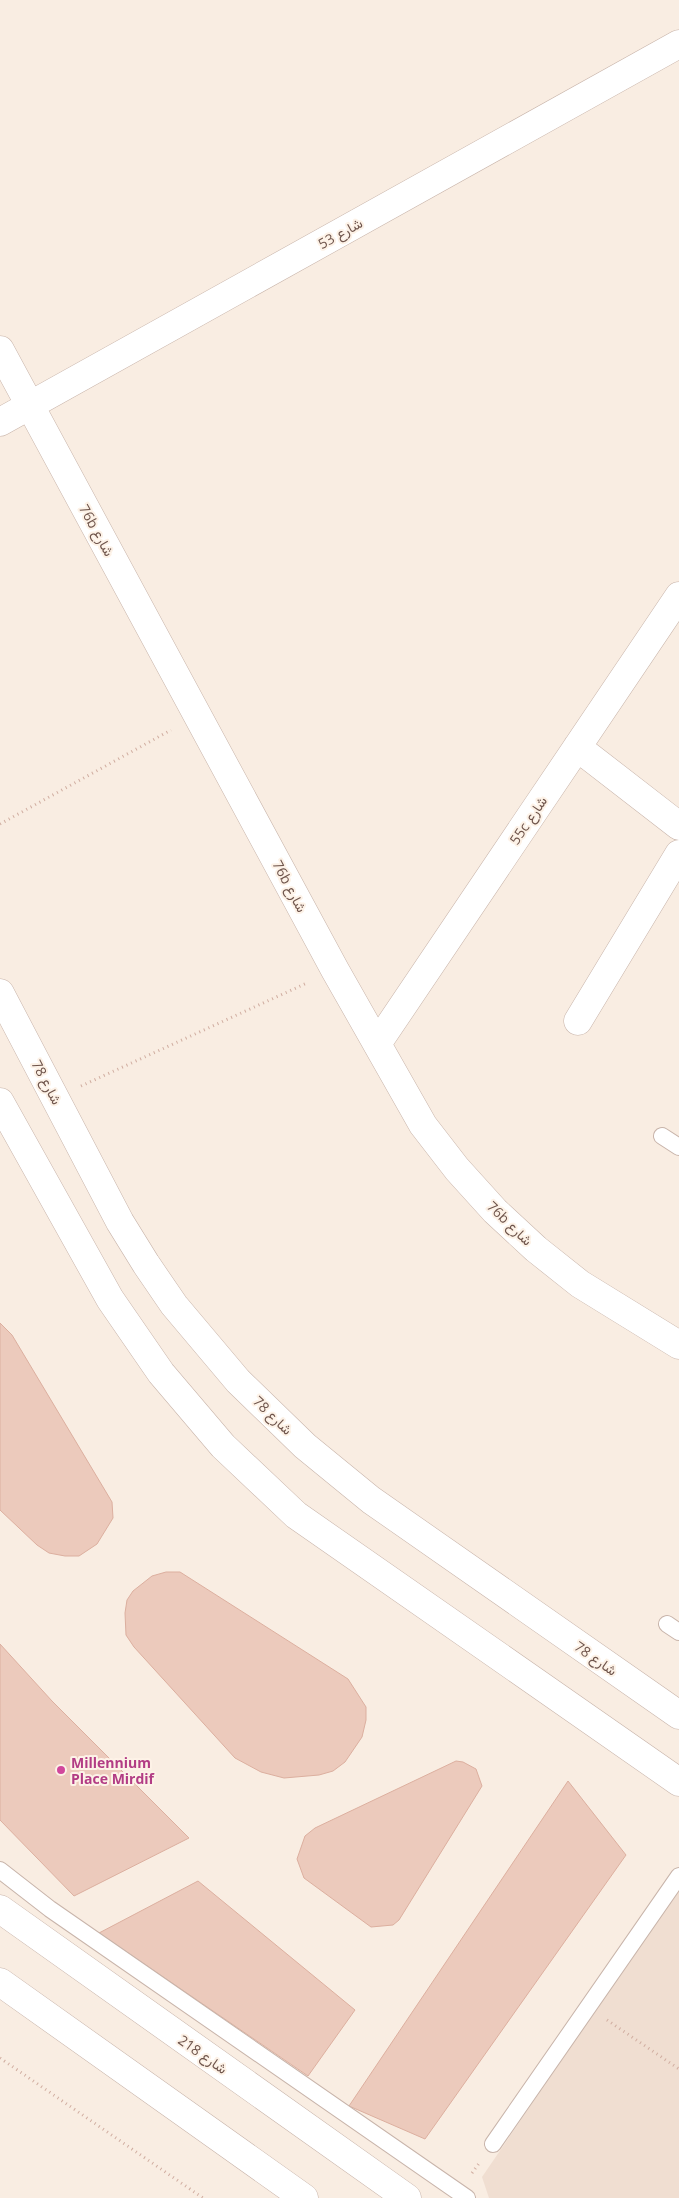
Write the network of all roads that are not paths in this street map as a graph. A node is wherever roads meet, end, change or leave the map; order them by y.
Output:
1 (679, 44) edge
2 (0, 350) edge
3 (30, 406) junction
4 (0, 422) edge
5 (679, 596) edge
6 (577, 747) junction
7 (679, 826) edge
8 (679, 854) edge
9 (0, 993) edge
10 (578, 1021) dead end
11 (0, 1029) edge
12 (377, 1044) junction
13 (56, 1098) junction
14 (0, 1102) edge
15 (662, 1136) dead end
16 (679, 1147) edge
17 (677, 1344) edge
18 (676, 1708) edge
19 (679, 1782) edge
20 (0, 1870) edge
21 (679, 1876) edge
22 (0, 1909) edge
23 (0, 1982) edge
24 (493, 2144) road end
25 (462, 2195) edge
26 (304, 2198) edge
27 (407, 2198) edge

1 - 3 street, شارع 53
2 - 3 street, 76b شارع
3 - 4 street, شارع 53
3 - 12 street, 76b شارع
5 - 6 street, 55c شارع
6 - 7 street
6 - 12 street, 55c شارع
8 - 10 street
9 - 13 street, شارع 78
11 - 13 street
12 - 17 street, 76b شارع
13 - 18 street, شارع 78
14 - 19 street
15 - 16 lane
20 - 25 lane
21 - 24 lane
22 - 27 street, شارع 218
23 - 26 street

